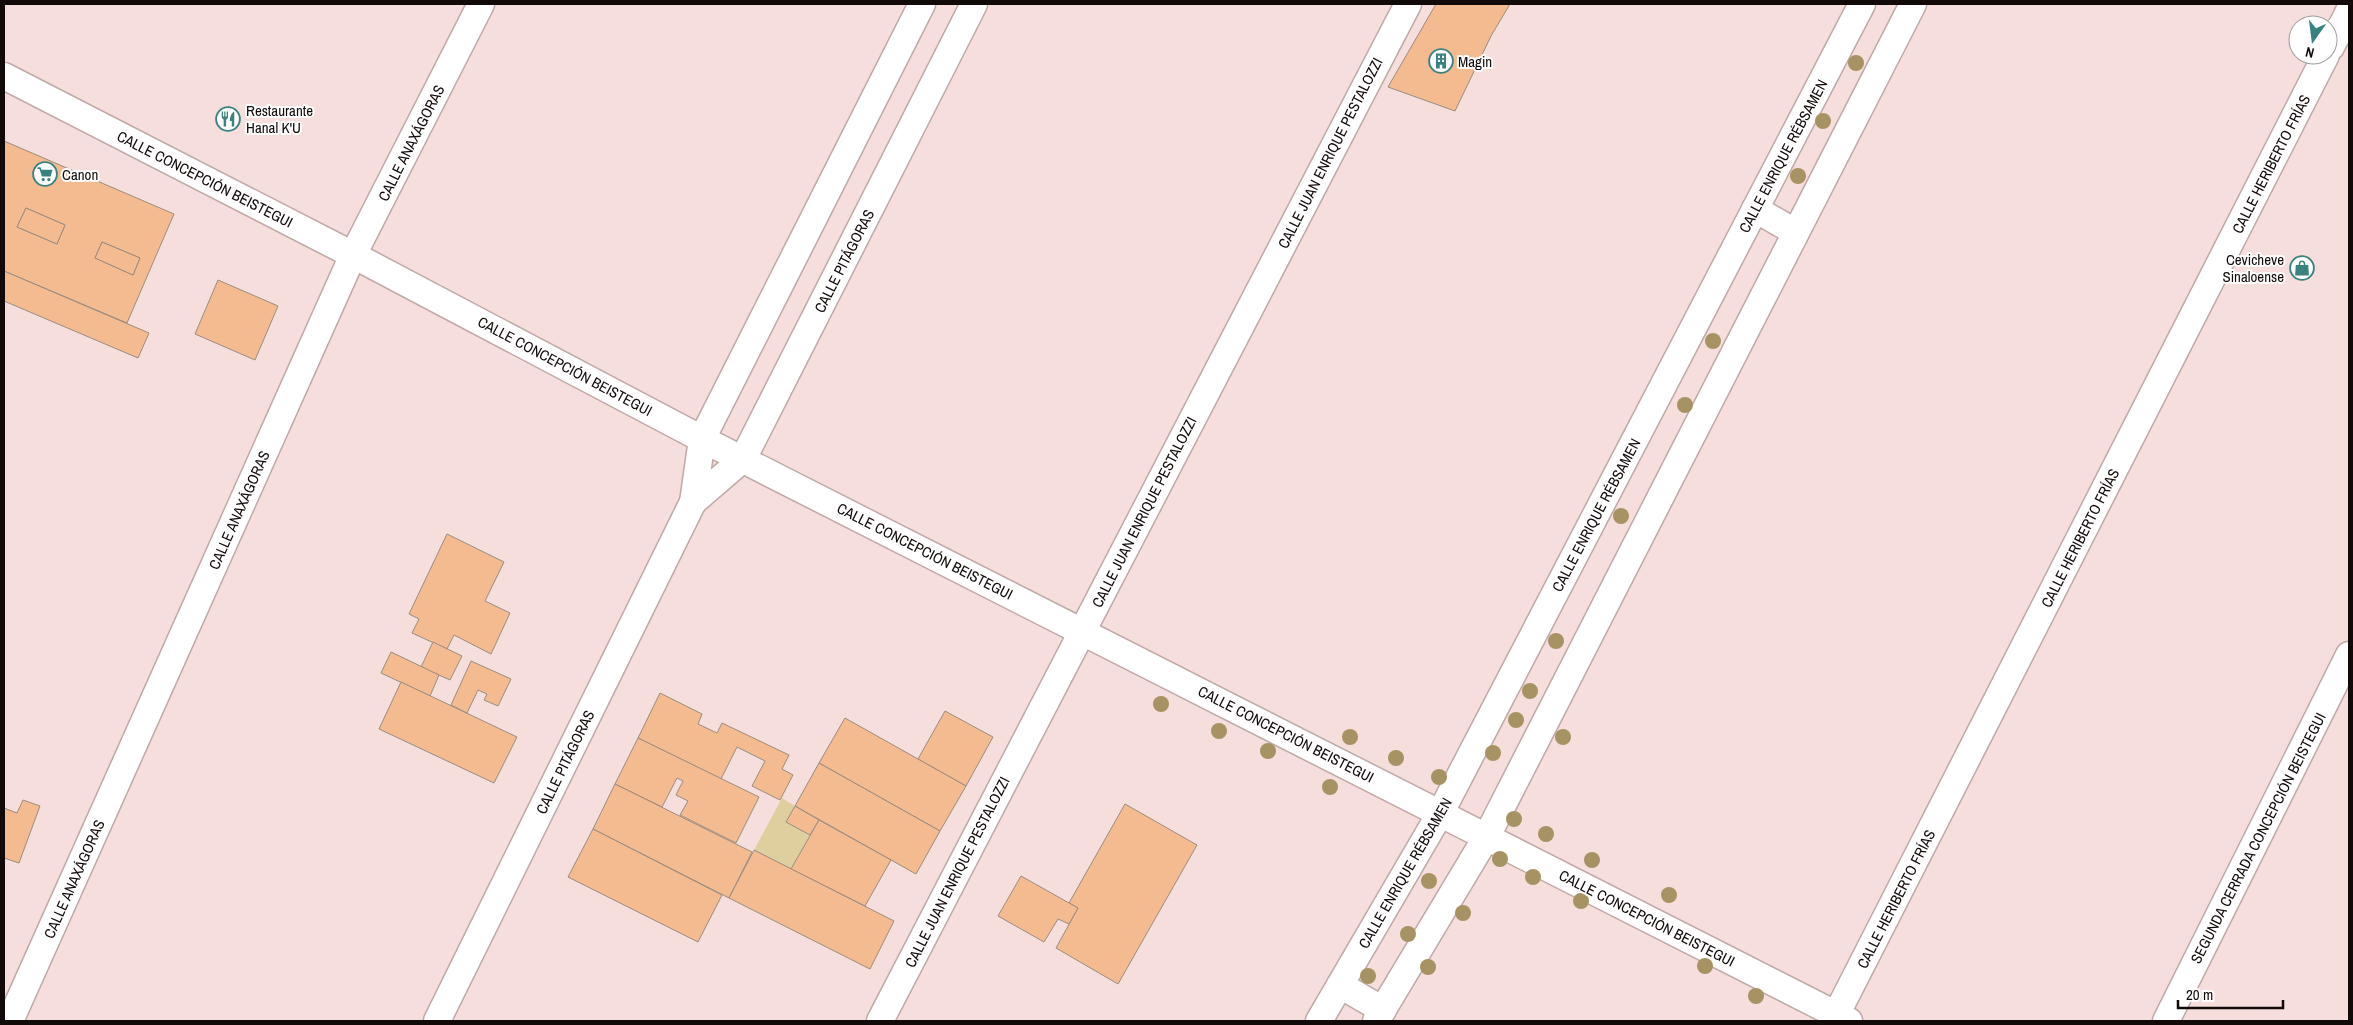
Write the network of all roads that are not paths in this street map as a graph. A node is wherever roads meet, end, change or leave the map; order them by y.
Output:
1 (481, 4) edge
2 (922, 4) edge
3 (974, 4) edge
4 (1408, 4) edge
5 (1862, 4) edge
6 (1913, 4) edge
7 (2323, 65) edge
8 (4, 76) edge
9 (1756, 209) junction
10 (1796, 232) junction
11 (353, 255) junction
12 (702, 438) junction
13 (743, 459) junction
14 (693, 502) junction
15 (1083, 631) junction
16 (2349, 655) edge
17 (1441, 812) junction
18 (1487, 836) junction
19 (1340, 985) junction
20 (1379, 1016) edge
21 (1840, 1019) edge
22 (10, 1021) edge
23 (438, 1021) edge
24 (880, 1021) edge
25 (1318, 1021) edge
26 (2166, 1021) edge

1 - 11 street, CALLE ANAXÁGORAS
2 - 12 street, CALLE PITÁGORAS
3 - 13 street, CALLE PITÁGORAS
4 - 15 street, CALLE JUAN ENRIQUE PESTALOZZI
5 - 9 street, CALLE ENRIQUE RÉBSAMEN
6 - 10 street
7 - 21 street, CALLE HERIBERTO FRÍAS
8 - 11 street, CALLE CONCEPCIÓN BEISTEGUI
9 - 10 street
9 - 17 street, CALLE ENRIQUE RÉBSAMEN
10 - 18 street
11 - 12 street, CALLE CONCEPCIÓN BEISTEGUI
11 - 22 street, CALLE ANAXÁGORAS
12 - 13 street, CALLE CONCEPCIÓN BEISTEGUI
12 - 14 street, CALLE PITÁGORAS
13 - 14 street, CALLE PITÁGORAS
13 - 15 street, CALLE CONCEPCIÓN BEISTEGUI
14 - 23 street, CALLE PITÁGORAS
15 - 17 street, CALLE CONCEPCIÓN BEISTEGUI
15 - 24 street, CALLE JUAN ENRIQUE PESTALOZZI
16 - 26 street, SEGUNDA CERRADA CONCEPCIÓN BEISTEGUI
17 - 18 street, CALLE CONCEPCIÓN BEISTEGUI
17 - 19 street, CALLE ENRIQUE RÉBSAMEN
18 - 20 street
18 - 21 street, CALLE CONCEPCIÓN BEISTEGUI
19 - 20 street
19 - 25 street, CALLE ENRIQUE RÉBSAMEN

